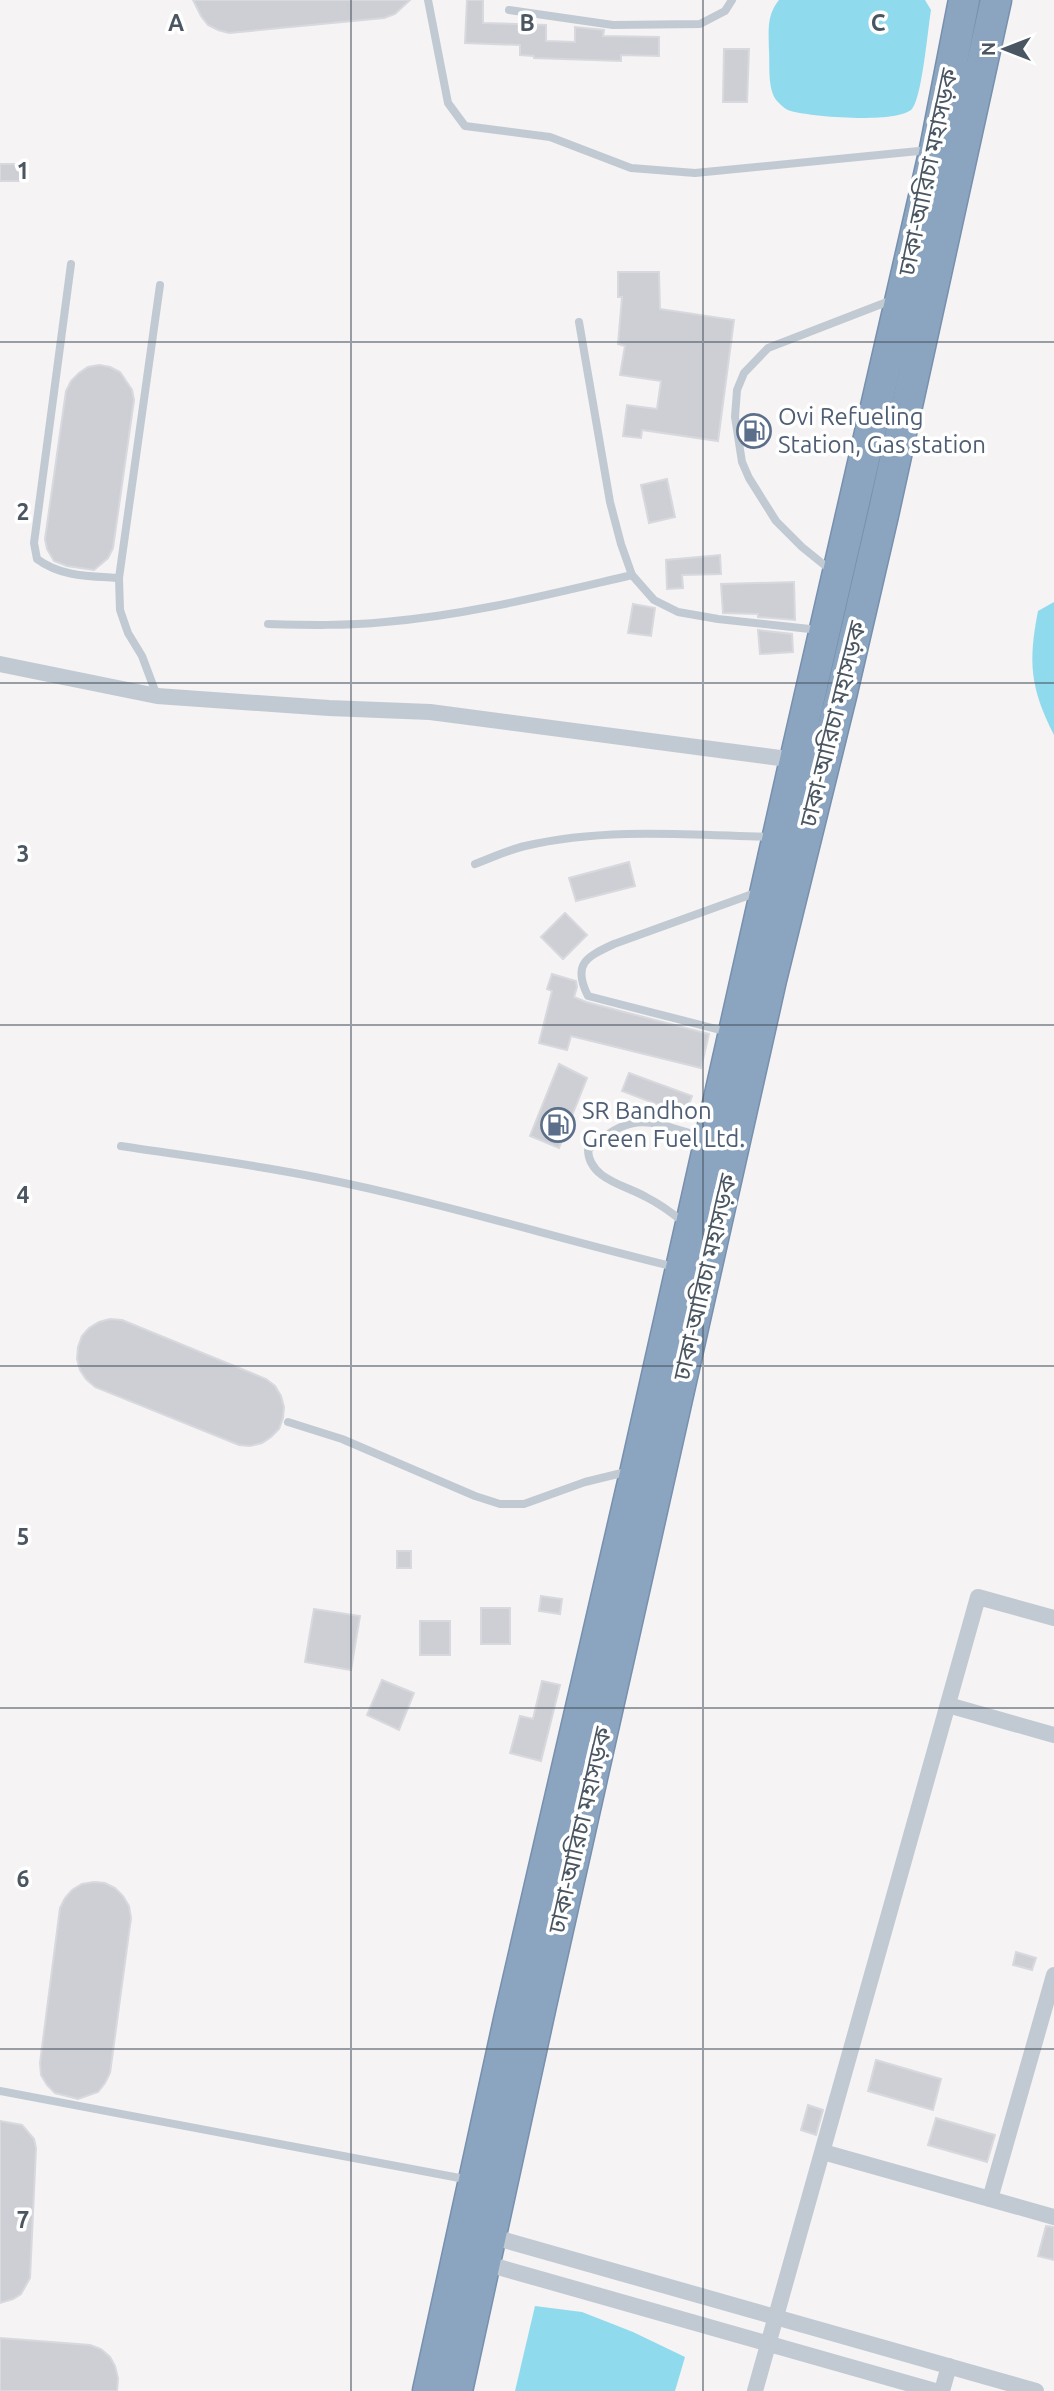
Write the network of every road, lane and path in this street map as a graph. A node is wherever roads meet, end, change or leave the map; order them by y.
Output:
1 (428, 0) edge
2 (732, 0) edge
3 (964, 0) edge
4 (996, 0) edge
5 (509, 10) dead end
6 (935, 149) junction
7 (71, 264) dead end
8 (905, 280) junction
9 (160, 285) dead end
10 (579, 323) dead end
11 (632, 575) junction
12 (119, 578) junction
13 (836, 586) junction
14 (268, 624) dead end
15 (825, 630) junction
16 (0, 664) edge
17 (156, 696) junction
18 (795, 760) junction
19 (779, 838) junction
20 (475, 863) dead end
21 (768, 888) junction
22 (734, 1034) junction
23 (710, 1140) junction
24 (121, 1146) dead end
25 (691, 1229) junction
26 (681, 1269) junction
27 (288, 1422) dead end
28 (636, 1469) junction
29 (1054, 1618) edge
30 (948, 1705) junction
31 (1054, 1735) edge
32 (1054, 1975) edge
33 (0, 2091) edge
34 (823, 2152) junction
35 (472, 2180) junction
36 (990, 2199) junction
37 (1054, 2217) edge
38 (487, 2250) junction
39 (776, 2317) junction
40 (769, 2344) junction
41 (949, 2367) junction
42 (428, 2391) edge
43 (457, 2391) edge
44 (755, 2391) edge
45 (935, 2391) edge
46 (942, 2391) edge
47 (1036, 2391) edge

1 - 6 lane
2 - 5 lane
3 - 6 highway, ঢাকা-আরিচা মহাসড়ক
4 - 38 highway, ঢাকা-আরিচা মহাসড়ক
6 - 8 highway, ঢাকা-আরিচা মহাসড়ক
7 - 12 lane
8 - 13 highway, ঢাকা-আরিচা মহাসড়ক
8 - 13 lane
9 - 12 lane
10 - 11 lane
11 - 14 lane
11 - 15 lane
12 - 17 lane
13 - 15 highway, ঢাকা-আরিচা মহাসড়ক
15 - 18 highway, ঢাকা-আরিচা মহাসড়ক
16 - 17 street
17 - 18 street
18 - 19 highway, ঢাকা-আরিচা মহাসড়ক
19 - 20 lane
19 - 21 highway, ঢাকা-আরিচা মহাসড়ক
21 - 22 highway, ঢাকা-আরিচা মহাসড়ক
21 - 22 lane
22 - 23 highway, ঢাকা-আরিচা মহাসড়ক
23 - 25 highway, ঢাকা-আরিচা মহাসড়ক
23 - 25 lane
24 - 26 lane
25 - 26 highway, ঢাকা-আরিচা মহাসড়ক
26 - 28 highway, ঢাকা-আরিচা মহাসড়ক
27 - 28 lane
28 - 35 highway, ঢাকা-আরিচা মহাসড়ক
29 - 30 street
30 - 31 street
30 - 34 street
32 - 36 street
33 - 35 lane
34 - 36 street
34 - 39 street
35 - 42 highway, ঢাকা-আরিচা মহাসড়ক
36 - 37 street
38 - 39 street
38 - 40 street
38 - 43 highway, ঢাকা-আরিচা মহাসড়ক
39 - 40 street
39 - 41 street
40 - 44 street
40 - 45 street
41 - 46 street
41 - 47 street

